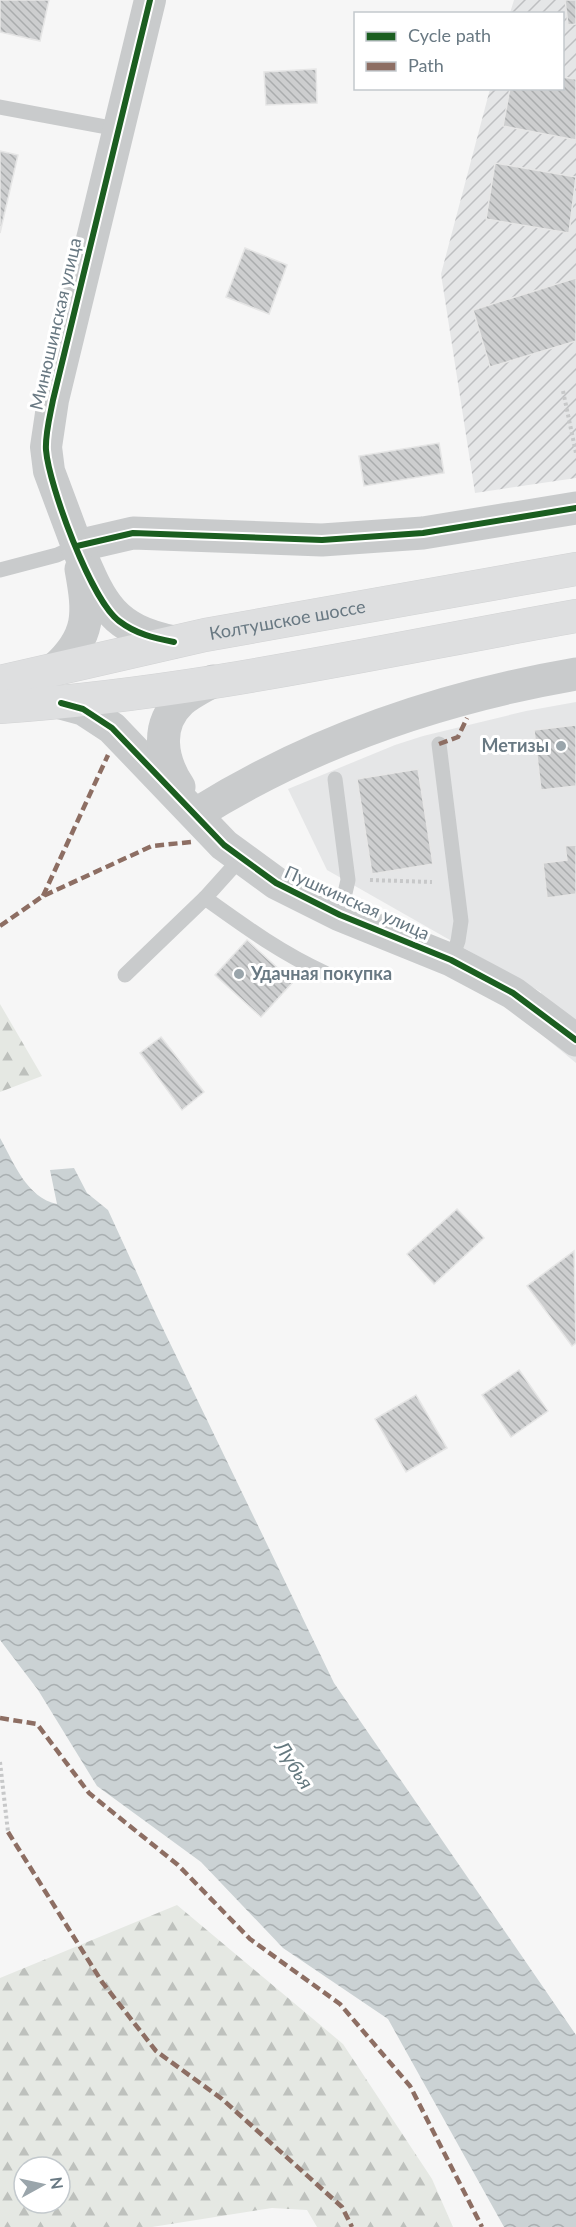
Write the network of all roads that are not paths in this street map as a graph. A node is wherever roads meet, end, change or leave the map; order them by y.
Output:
1 (150, 0) edge
2 (0, 107) edge
3 (117, 129) junction
4 (576, 508) edge
5 (77, 546) junction
6 (576, 569) edge
7 (0, 570) edge
8 (576, 616) edge
9 (190, 639) junction
10 (56, 668) junction
11 (576, 674) edge
12 (213, 681) junction
13 (0, 682) edge
14 (61, 703) junction
15 (0, 707) edge
16 (439, 744) dead end
17 (335, 779) dead end
18 (196, 814) junction
19 (241, 858) junction
20 (205, 898) junction
21 (340, 915) junction
22 (451, 960) junction
23 (325, 973) dead end
24 (125, 975) dead end
25 (576, 1040) edge

1 - 3 street, Минюшинская улица
2 - 3 lane
3 - 5 street, Минюшинская улица
4 - 5 street
5 - 7 lane
5 - 9 street, Минюшинская улица
5 - 10 street, Минюшинская улица
6 - 9 main road, Колтушское шоссе
8 - 12 main road
9 - 10 main road, Колтушское шоссе
10 - 13 main road, Колтушское шоссе
11 - 18 street
12 - 14 main road
12 - 18 street, Пушкинская улица
14 - 15 main road
14 - 18 street, Пушкинская улица
16 - 22 lane
17 - 21 lane
18 - 19 street, Пушкинская улица
19 - 20 lane
19 - 21 street, Пушкинская улица
20 - 23 lane
20 - 24 lane
21 - 22 street, Пушкинская улица
22 - 25 street, Пушкинская улица

